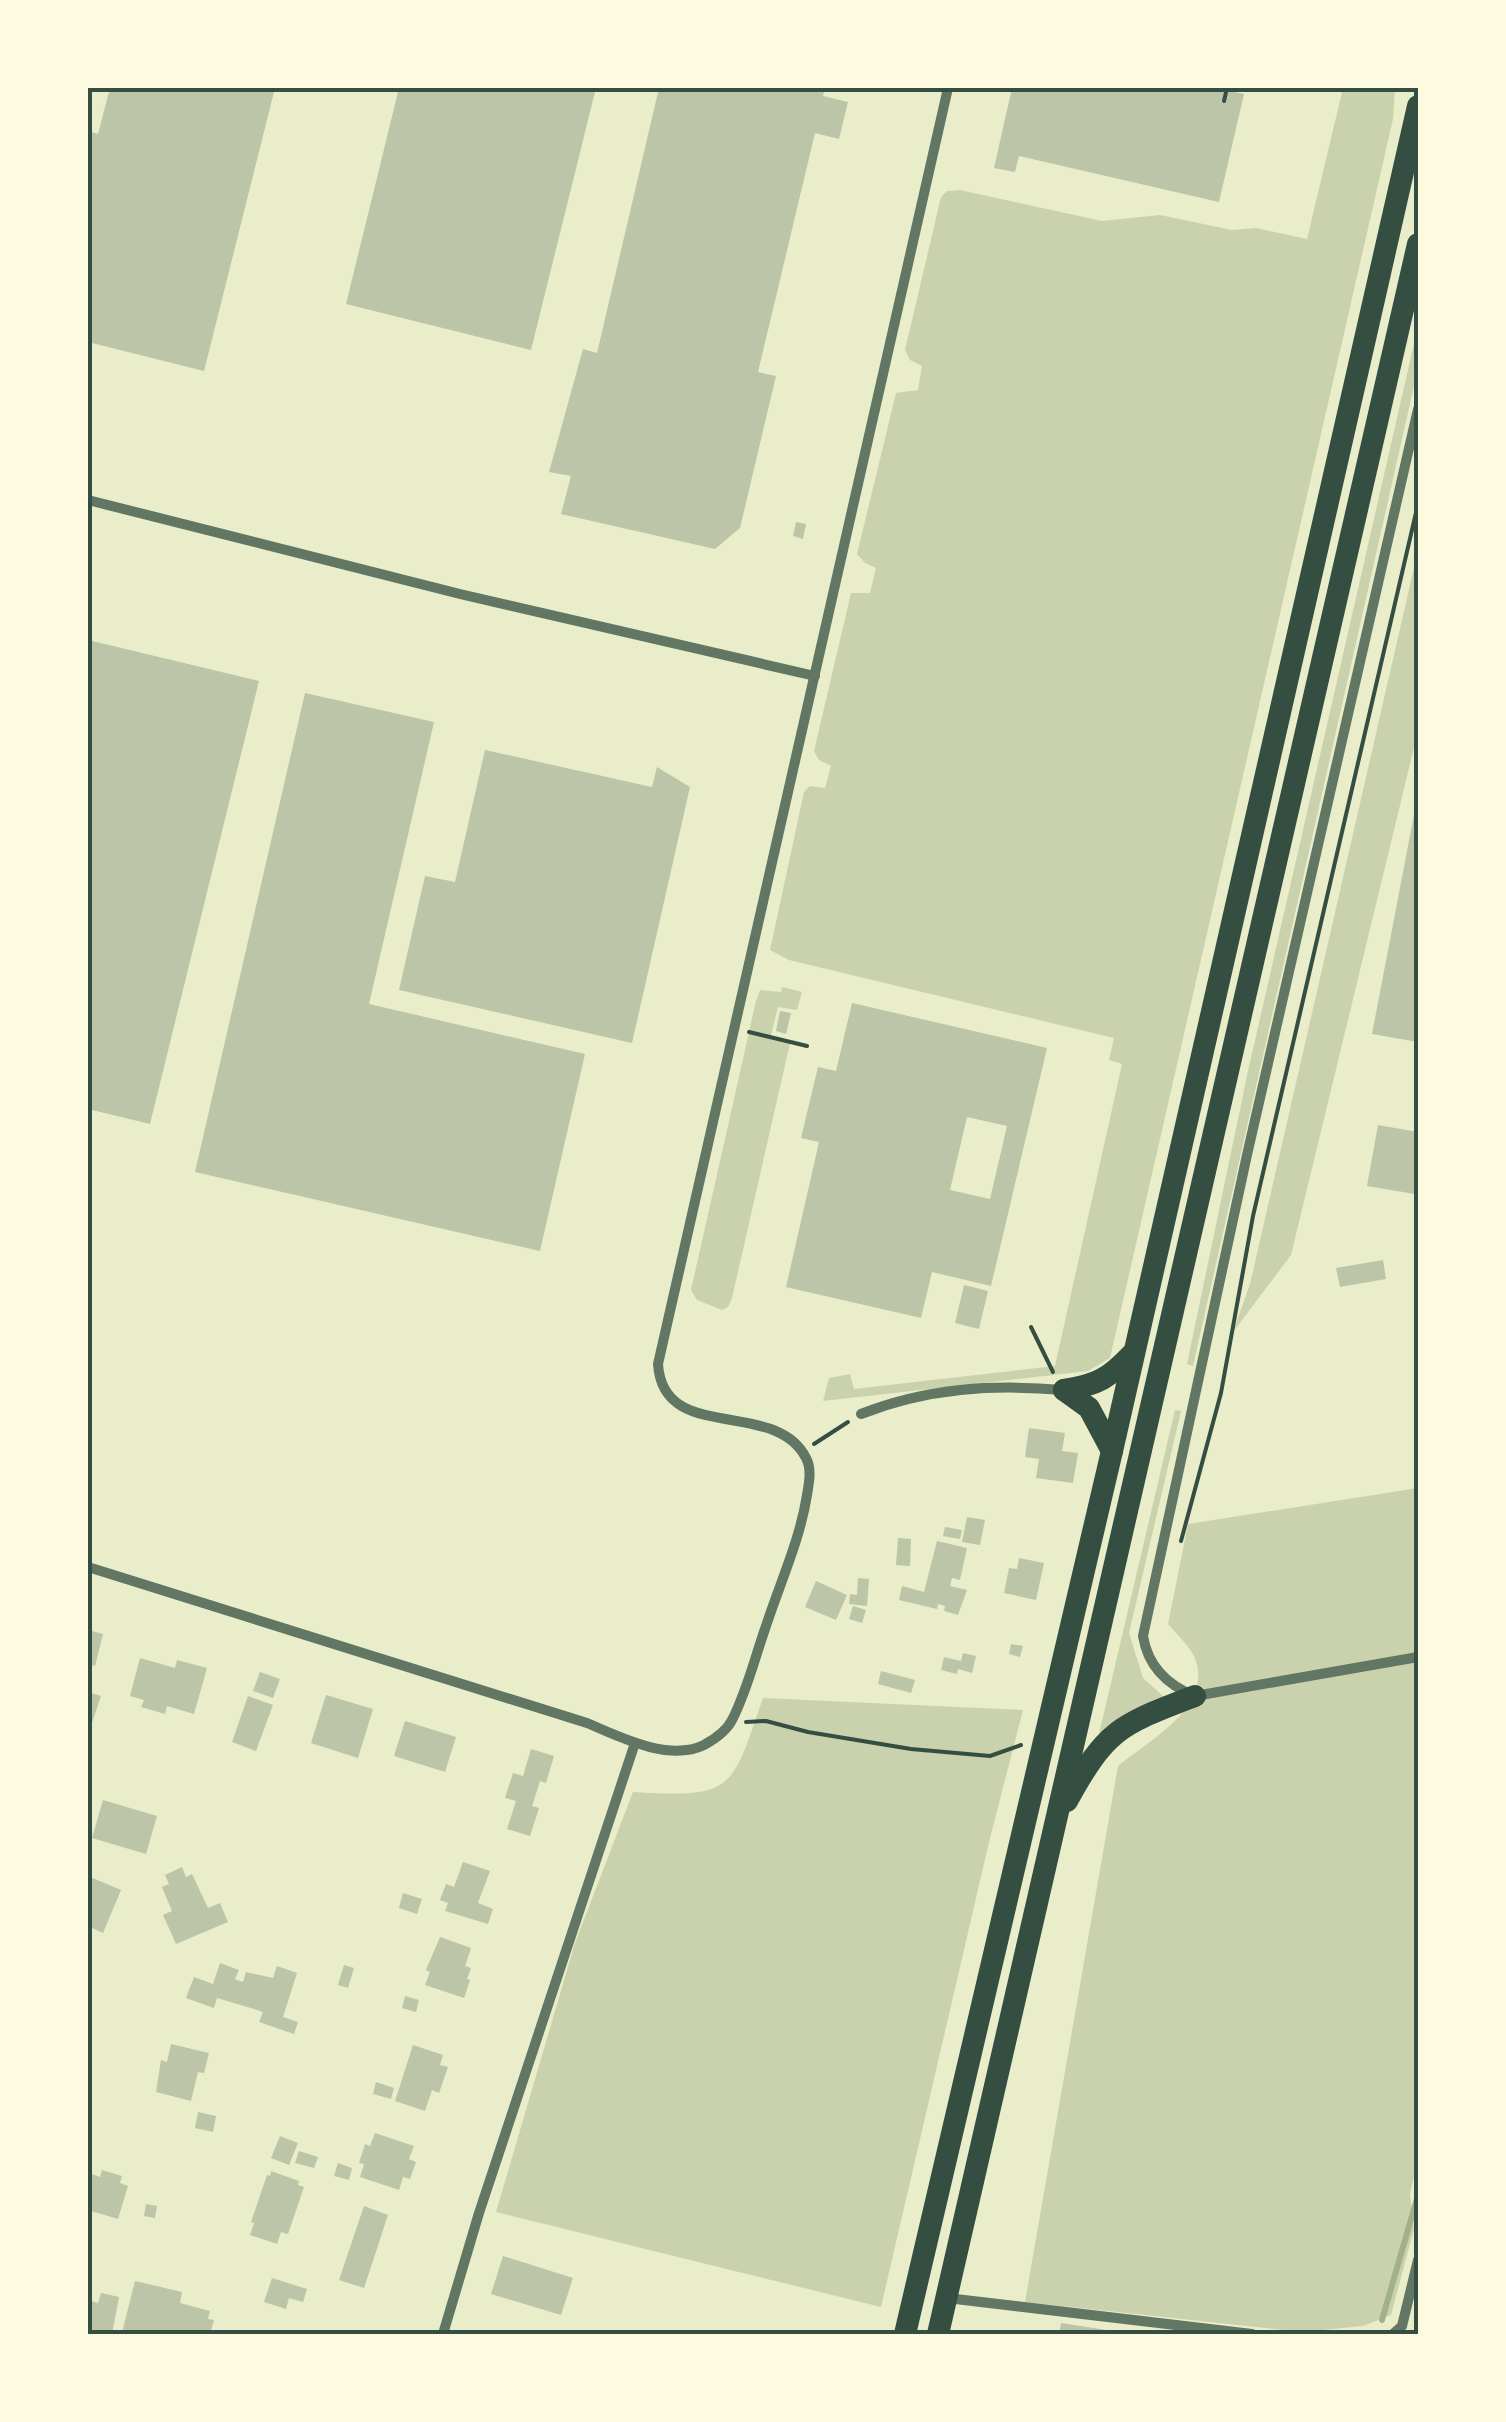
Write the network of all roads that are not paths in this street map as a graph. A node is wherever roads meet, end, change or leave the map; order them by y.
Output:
1 (948, 88) edge
2 (1418, 106) edge
3 (1418, 244) edge
4 (1418, 409) edge
5 (88, 500) edge
6 (815, 676) junction
7 (1135, 1350) junction
8 (1062, 1390) junction
9 (862, 1414) road end
10 (1112, 1451) junction
11 (88, 1566) edge
12 (1418, 1657) edge
13 (1196, 1696) junction
14 (635, 1743) junction
15 (1054, 1826) junction
16 (1418, 2260) edge
17 (946, 2298) junction
18 (443, 2334) edge
19 (905, 2334) edge
20 (938, 2334) edge
21 (1252, 2334) edge
22 (1394, 2334) edge

1 - 6 street
2 - 7 highway
3 - 15 highway
4 - 13 street
5 - 6 street
6 - 14 street
7 - 8 highway
7 - 10 highway
8 - 9 street
8 - 10 highway
10 - 19 highway
11 - 14 street
12 - 13 street
13 - 15 highway
14 - 18 street
15 - 17 highway
16 - 22 street
17 - 20 highway
17 - 21 street

